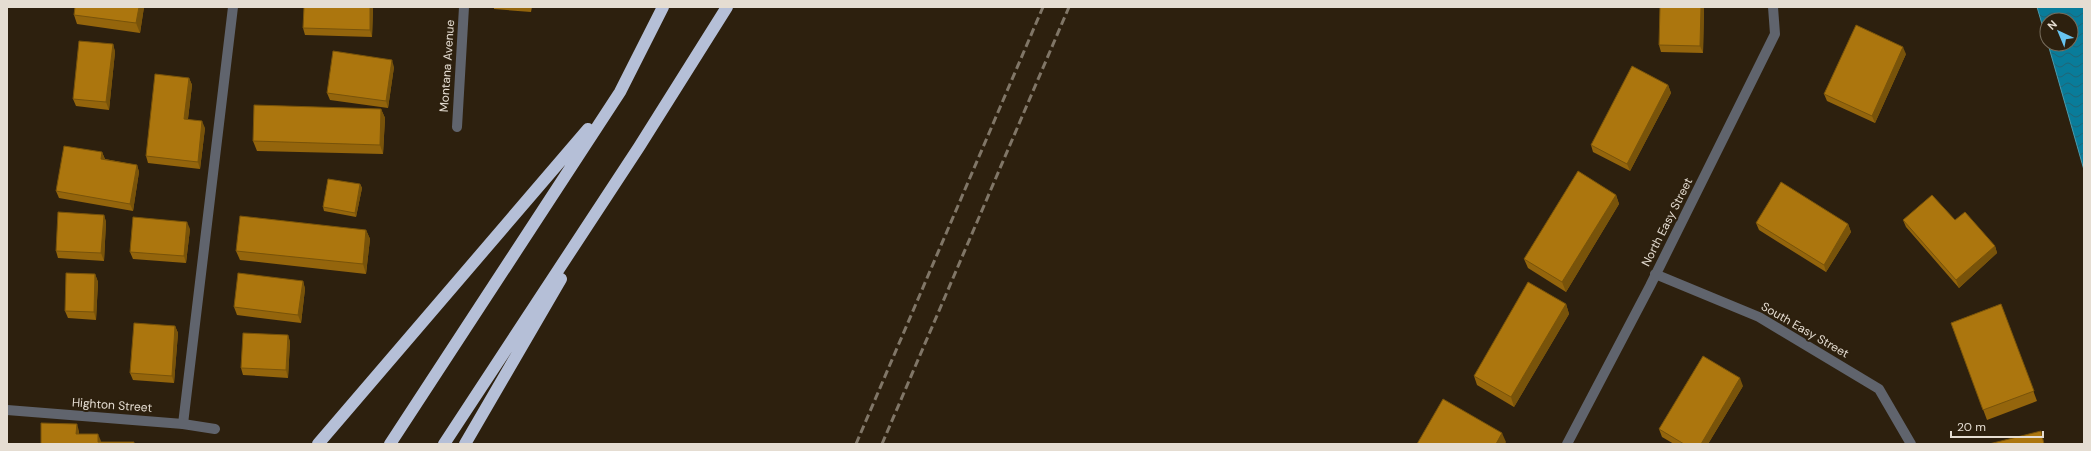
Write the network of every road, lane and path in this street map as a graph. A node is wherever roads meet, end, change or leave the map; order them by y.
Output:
1 (233, 7) edge
2 (464, 7) edge
3 (663, 7) edge
4 (727, 7) edge
5 (1773, 7) edge
6 (620, 92) junction
7 (457, 127) dead end
8 (639, 147) junction
9 (1655, 274) junction
10 (7, 410) edge
11 (183, 424) junction
12 (215, 429) dead end
13 (318, 444) edge
14 (390, 444) edge
15 (444, 444) edge
16 (465, 444) edge
17 (1567, 444) edge
18 (1911, 444) edge

1 - 11 street
2 - 7 street, Montana Avenue
3 - 6 highway
4 - 8 highway
5 - 9 street, North Easy Street
6 - 13 highway
6 - 14 highway
8 - 15 highway
8 - 16 highway
9 - 17 street, North Easy Street
9 - 18 street, South Easy Street
10 - 11 street, Highton Street
11 - 12 street, Highton Street

